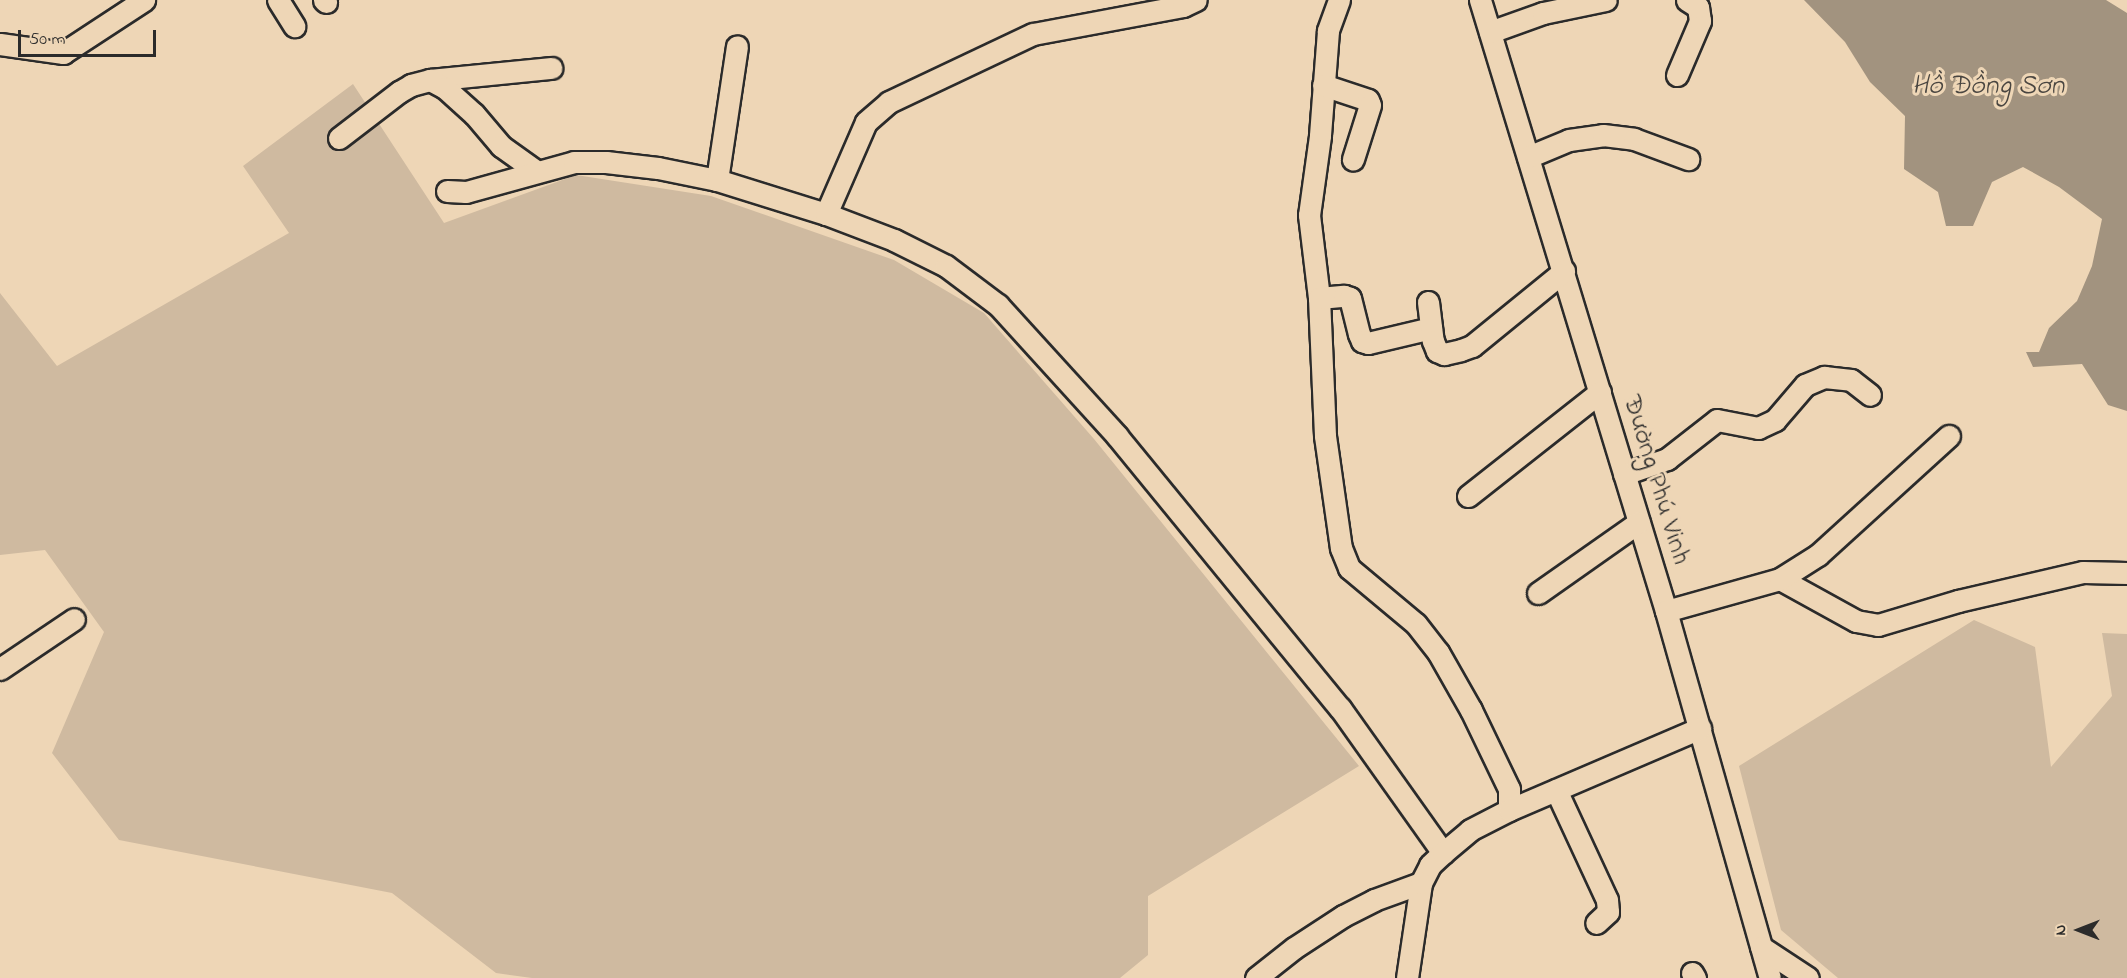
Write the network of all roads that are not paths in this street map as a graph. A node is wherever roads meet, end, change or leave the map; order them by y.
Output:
1 (144, 0) edge
2 (278, 0) edge
3 (1196, 0) edge
4 (1339, 0) edge
5 (1480, 0) edge
6 (1606, 0) edge
7 (1687, 0) edge
8 (294, 26) dead end
9 (1490, 32) junction
10 (0, 44) edge
11 (737, 46) dead end
12 (551, 68) dead end
13 (1677, 75) dead end
14 (430, 80) junction
15 (1323, 85) junction
16 (339, 138) dead end
17 (1528, 157) junction
18 (1353, 159) dead end
19 (1688, 159) dead end
20 (536, 171) junction
21 (717, 180) junction
22 (447, 191) dead end
23 (826, 214) junction
24 (1564, 271) junction
25 (1319, 298) junction
26 (1428, 302) dead end
27 (1431, 328) junction
28 (1600, 392) junction
29 (1870, 395) dead end
30 (1949, 436) dead end
31 (1624, 474) junction
32 (1468, 496) dead end
33 (1639, 522) junction
34 (2127, 573) edge
35 (1780, 579) junction
36 (1539, 593) dead end
37 (1666, 611) junction
38 (74, 619) dead end
39 (0, 669) edge
40 (1700, 729) junction
41 (1556, 790) junction
42 (1509, 810) junction
43 (1443, 853) junction
44 (1420, 883) junction
45 (1596, 923) dead end
46 (1761, 948) junction
47 (1256, 978) edge
48 (1407, 978) edge
49 (1770, 978) edge
50 (1808, 978) edge

1 - 10 street
2 - 8 street
3 - 23 street
4 - 15 street
5 - 9 street, Đường Phú Vinh
6 - 9 street
7 - 13 street
9 - 17 street, Đường Phú Vinh
11 - 21 street
12 - 14 street
14 - 16 street
14 - 20 street
15 - 18 street
15 - 25 street
17 - 19 street
17 - 24 street, Đường Phú Vinh
20 - 21 street
20 - 22 street
21 - 23 street
23 - 43 street
24 - 27 street
24 - 28 street, Đường Phú Vinh
25 - 27 street
25 - 42 street
26 - 27 street
28 - 31 street, Đường Phú Vinh
28 - 32 street
29 - 31 street
30 - 35 street
31 - 33 street, Đường Phú Vinh
33 - 36 street
33 - 37 street, Đường Phú Vinh
34 - 35 street
35 - 37 street
37 - 40 street, Đường Phú Vinh
38 - 39 street
40 - 41 street
40 - 46 street, Đường Phú Vinh
41 - 42 street
41 - 45 street
42 - 43 street
43 - 44 street
44 - 47 street
44 - 48 street
46 - 49 street, Đường Phú Vinh
46 - 50 street

